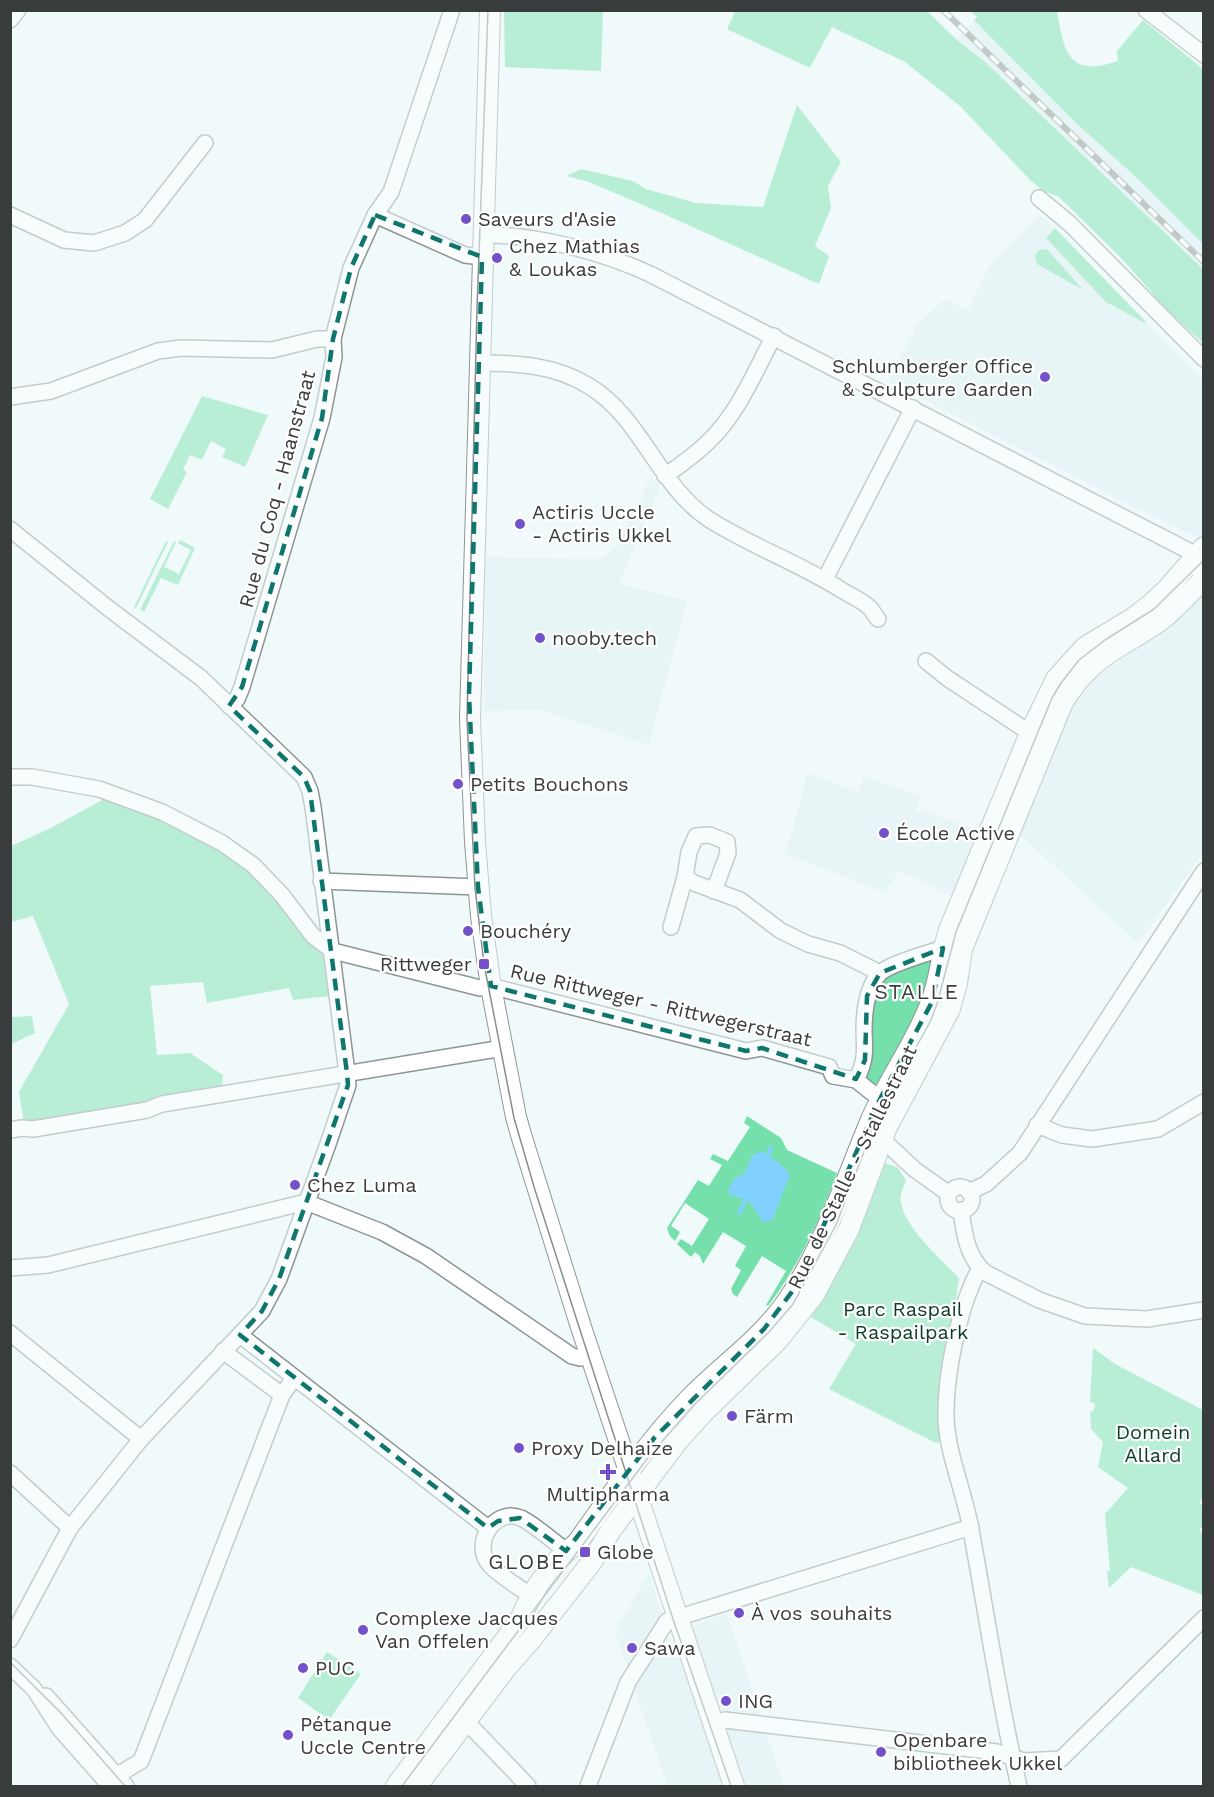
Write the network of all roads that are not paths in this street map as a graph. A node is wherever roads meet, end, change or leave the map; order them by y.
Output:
1 (452, 10) edge
2 (490, 10) edge
3 (1146, 10) edge
4 (1203, 55) edge
5 (205, 142) dead end
6 (1038, 198) dead end
7 (10, 215) edge
8 (375, 215) junction
9 (483, 235) junction
10 (482, 257) junction
11 (774, 336) junction
12 (333, 339) junction
13 (1203, 360) edge
14 (479, 363) junction
15 (10, 397) edge
16 (913, 408) junction
17 (665, 476) junction
18 (10, 529) edge
19 (1199, 552) edge
20 (825, 579) junction
21 (1202, 580) edge
22 (878, 620) dead end
23 (926, 661) dead end
24 (229, 706) junction
25 (1030, 733) junction
26 (10, 777) edge
27 (1203, 871) edge
28 (686, 877) junction
29 (321, 881) junction
30 (478, 887) junction
31 (714, 891) junction
32 (671, 927) dead end
33 (943, 948) junction
34 (333, 951) junction
35 (880, 973) junction
36 (491, 987) junction
37 (503, 1048) junction
38 (348, 1073) junction
39 (856, 1080) junction
40 (880, 1100) junction
41 (1203, 1102) edge
42 (1037, 1125) junction
43 (10, 1130) edge
44 (882, 1139) junction
45 (969, 1192) junction
46 (949, 1194) junction
47 (306, 1202) junction
48 (962, 1210) junction
49 (10, 1268) edge
50 (980, 1268) junction
51 (1203, 1310) edge
52 (10, 1333) edge
53 (240, 1335) junction
54 (223, 1351) junction
55 (591, 1356) junction
56 (294, 1378) junction
57 (282, 1395) junction
58 (141, 1439) junction
59 (629, 1472) junction
60 (10, 1473) edge
61 (637, 1495) junction
62 (971, 1527) junction
63 (70, 1528) junction
64 (488, 1528) junction
65 (566, 1551) junction
66 (530, 1595) junction
67 (676, 1618) junction
68 (1203, 1618) edge
69 (10, 1640) edge
70 (10, 1666) edge
71 (461, 1715) junction
72 (712, 1724) junction
73 (1012, 1757) junction
74 (115, 1782) edge
75 (396, 1786) edge
76 (417, 1786) edge
77 (528, 1786) edge
78 (588, 1786) edge
79 (734, 1786) edge
80 (1019, 1786) edge

1 - 8 street, Rue du Coq - Haanstraat
2 - 9 main road
3 - 4 street
5 - 7 street
6 - 13 street
8 - 10 street
8 - 12 street, Rue du Coq - Haanstraat
9 - 10 main road
9 - 11 street
10 - 14 main road
11 - 16 street
11 - 17 street
12 - 15 street
12 - 24 street, Rue du Coq - Haanstraat
14 - 17 street
14 - 30 main road
16 - 19 street
16 - 20 street
17 - 20 street
18 - 24 street
19 - 21 street, Rue de Stalle - Stallestraat
19 - 25 main road, Rue de Stalle - Stallestraat
20 - 22 street
21 - 44 main road, Rue de Stalle - Stallestraat
23 - 25 street
24 - 29 street
25 - 33 main road, Rue de Stalle - Stallestraat
26 - 34 street
27 - 42 street
28 - 31 street
28 - 31 street
28 - 32 street
29 - 30 street
29 - 34 street
30 - 36 main road
31 - 35 street
33 - 35 street
33 - 40 main road, Rue de Stalle - Stallestraat
34 - 36 street, Rue Rittweger - Rittwegerstraat
34 - 38 street
35 - 39 street, Rue de Stalle - Stallestraat
36 - 37 main road
36 - 39 street, Rue Rittweger - Rittwegerstraat
37 - 38 street
37 - 55 main road
38 - 43 street
38 - 47 street
39 - 40 street, Rue Rittweger - Rittwegerstraat
40 - 59 main road, Rue de Stalle - Stallestraat
41 - 42 street
42 - 45 street
44 - 46 street
44 - 61 main road, Rue de Stalle - Stallestraat
45 - 46 street
45 - 48 street
46 - 48 street
47 - 49 street
47 - 53 street
47 - 55 street
48 - 50 street
50 - 51 street
50 - 62 street
52 - 58 street
53 - 54 street
53 - 56 street
54 - 57 street
54 - 58 street
55 - 59 main road
56 - 57 street
56 - 64 street
57 - 74 street
58 - 63 street
59 - 61 main road
59 - 65 main road, Rue de Stalle - Stallestraat
60 - 63 street
61 - 67 main road
61 - 71 main road, Rue de Stalle - Stallestraat
62 - 67 street
62 - 73 street
63 - 69 street
64 - 65 street
64 - 66 street
65 - 66 main road, Rue de Stalle - Stallestraat
66 - 71 main road, Rue de Stalle - Stallestraat
67 - 72 main road
67 - 78 street
68 - 73 street
70 - 74 street
71 - 75 main road
71 - 76 main road
71 - 77 street
72 - 73 street
72 - 79 main road
73 - 80 street

